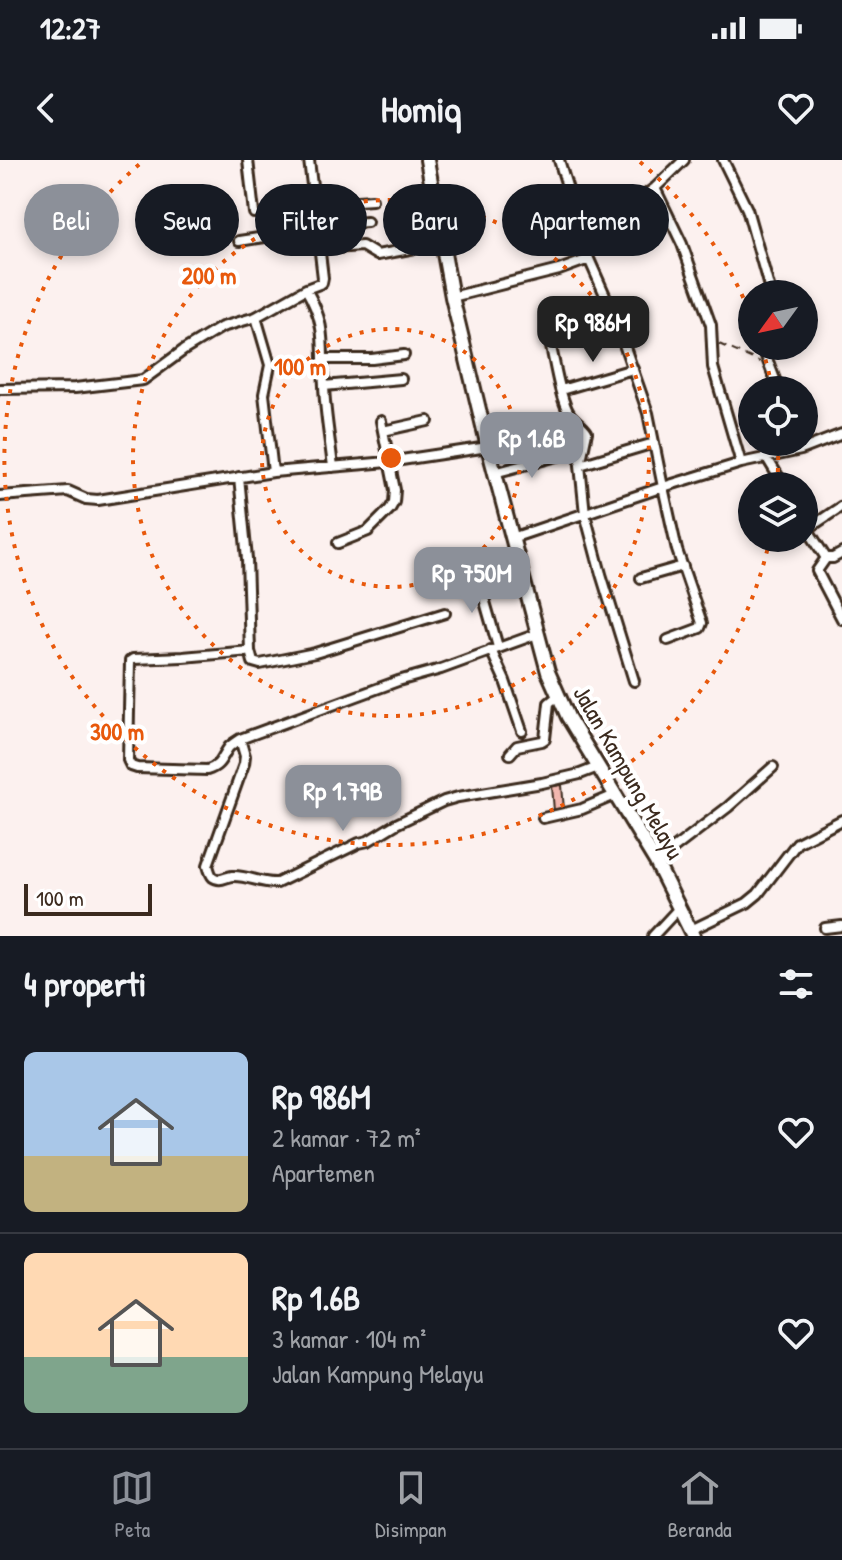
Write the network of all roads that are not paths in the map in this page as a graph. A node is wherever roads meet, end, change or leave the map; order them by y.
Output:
1 (248, 160) edge
2 (309, 160) edge
3 (427, 160) edge
4 (559, 160) edge
5 (684, 160) edge
6 (723, 160) edge
7 (312, 184) edge
8 (432, 184) edge
9 (566, 184) edge
10 (659, 184) edge
11 (367, 200) edge
12 (372, 200) dead end
13 (254, 213) dead end
14 (669, 218) edge
15 (255, 238) edge
16 (239, 241) dead end
17 (320, 256) edge
18 (445, 256) edge
19 (588, 256) edge
20 (589, 259) junction
21 (767, 280) edge
22 (306, 289) junction
23 (452, 297) junction
24 (613, 313) junction
25 (256, 317) junction
26 (404, 355) dead end
27 (324, 359) junction
28 (633, 369) junction
29 (401, 379) dead end
30 (324, 386) junction
31 (0, 389) edge
32 (561, 390) junction
33 (428, 421) dead end
34 (842, 434) edge
35 (818, 441) edge
36 (654, 443) junction
37 (488, 447) junction
38 (561, 455) dead end
39 (772, 456) edge
40 (767, 458) junction
41 (388, 462) junction
42 (741, 463) junction
43 (580, 465) junction
44 (333, 467) junction
45 (273, 472) junction
46 (776, 472) edge
47 (494, 473) junction
48 (239, 477) junction
49 (663, 487) junction
50 (0, 496) edge
51 (842, 506) edge
52 (585, 514) junction
53 (818, 522) edge
54 (512, 538) junction
55 (338, 543) dead end
56 (818, 546) edge
57 (842, 553) edge
58 (826, 558) junction
59 (518, 564) junction
60 (683, 566) junction
61 (641, 578) dead end
62 (445, 613) dead end
63 (842, 619) edge
64 (537, 634) junction
65 (668, 640) dead end
66 (494, 649) junction
67 (250, 651) junction
68 (634, 681) dead end
69 (559, 695) junction
70 (522, 731) dead end
71 (240, 739) junction
72 (510, 754) dead end
73 (598, 767) junction
74 (773, 767) dead end
75 (615, 795) junction
76 (543, 818) dead end
77 (841, 822) edge
78 (656, 862) junction
79 (680, 907) junction
80 (842, 926) edge
81 (825, 928) dead end
82 (692, 933) edge
83 (653, 936) edge

1 - 13 street
2 - 7 street
3 - 8 main road, Jalan Kampung Melayu
4 - 9 street
5 - 10 street
6 - 21 street
11 - 12 street
14 - 42 street
15 - 16 street
17 - 22 street
18 - 23 main road, Jalan Kampung Melayu
19 - 20 street
20 - 23 street
20 - 24 street
22 - 25 street
22 - 27 street
23 - 37 main road, Jalan Kampung Melayu
24 - 28 street
24 - 32 street
25 - 31 street
25 - 45 street
26 - 27 street
27 - 30 street
28 - 32 street
28 - 36 street
29 - 30 street
30 - 44 street
32 - 43 street
33 - 41 street
34 - 35 street
36 - 43 street
36 - 49 street
37 - 41 street
37 - 47 main road, Jalan Kampung Melayu
38 - 47 street
39 - 40 street
40 - 42 street
40 - 46 street
41 - 44 street
41 - 55 street
42 - 49 street
43 - 52 street
44 - 45 street
45 - 48 street
47 - 54 main road, Jalan Kampung Melayu
48 - 50 street
48 - 67 street
49 - 52 street
49 - 60 street
51 - 53 street
52 - 54 street
52 - 68 street
54 - 59 main road, Jalan Kampung Melayu
56 - 58 street
57 - 58 street
58 - 63 street
59 - 64 main road, Jalan Kampung Melayu
59 - 66 street
60 - 61 street
60 - 65 street
62 - 67 street
64 - 66 street
64 - 69 main road, Jalan Kampung Melayu
66 - 70 street
66 - 71 street
67 - 71 street
69 - 72 street
69 - 73 main road, Jalan Kampung Melayu
71 - 73 street
73 - 75 main road, Jalan Kampung Melayu
74 - 78 street
75 - 76 street
75 - 78 main road, Jalan Kampung Melayu
77 - 82 street
78 - 79 main road, Jalan Kampung Melayu
79 - 82 main road, Jalan Kampung Melayu
79 - 83 street
80 - 81 street

